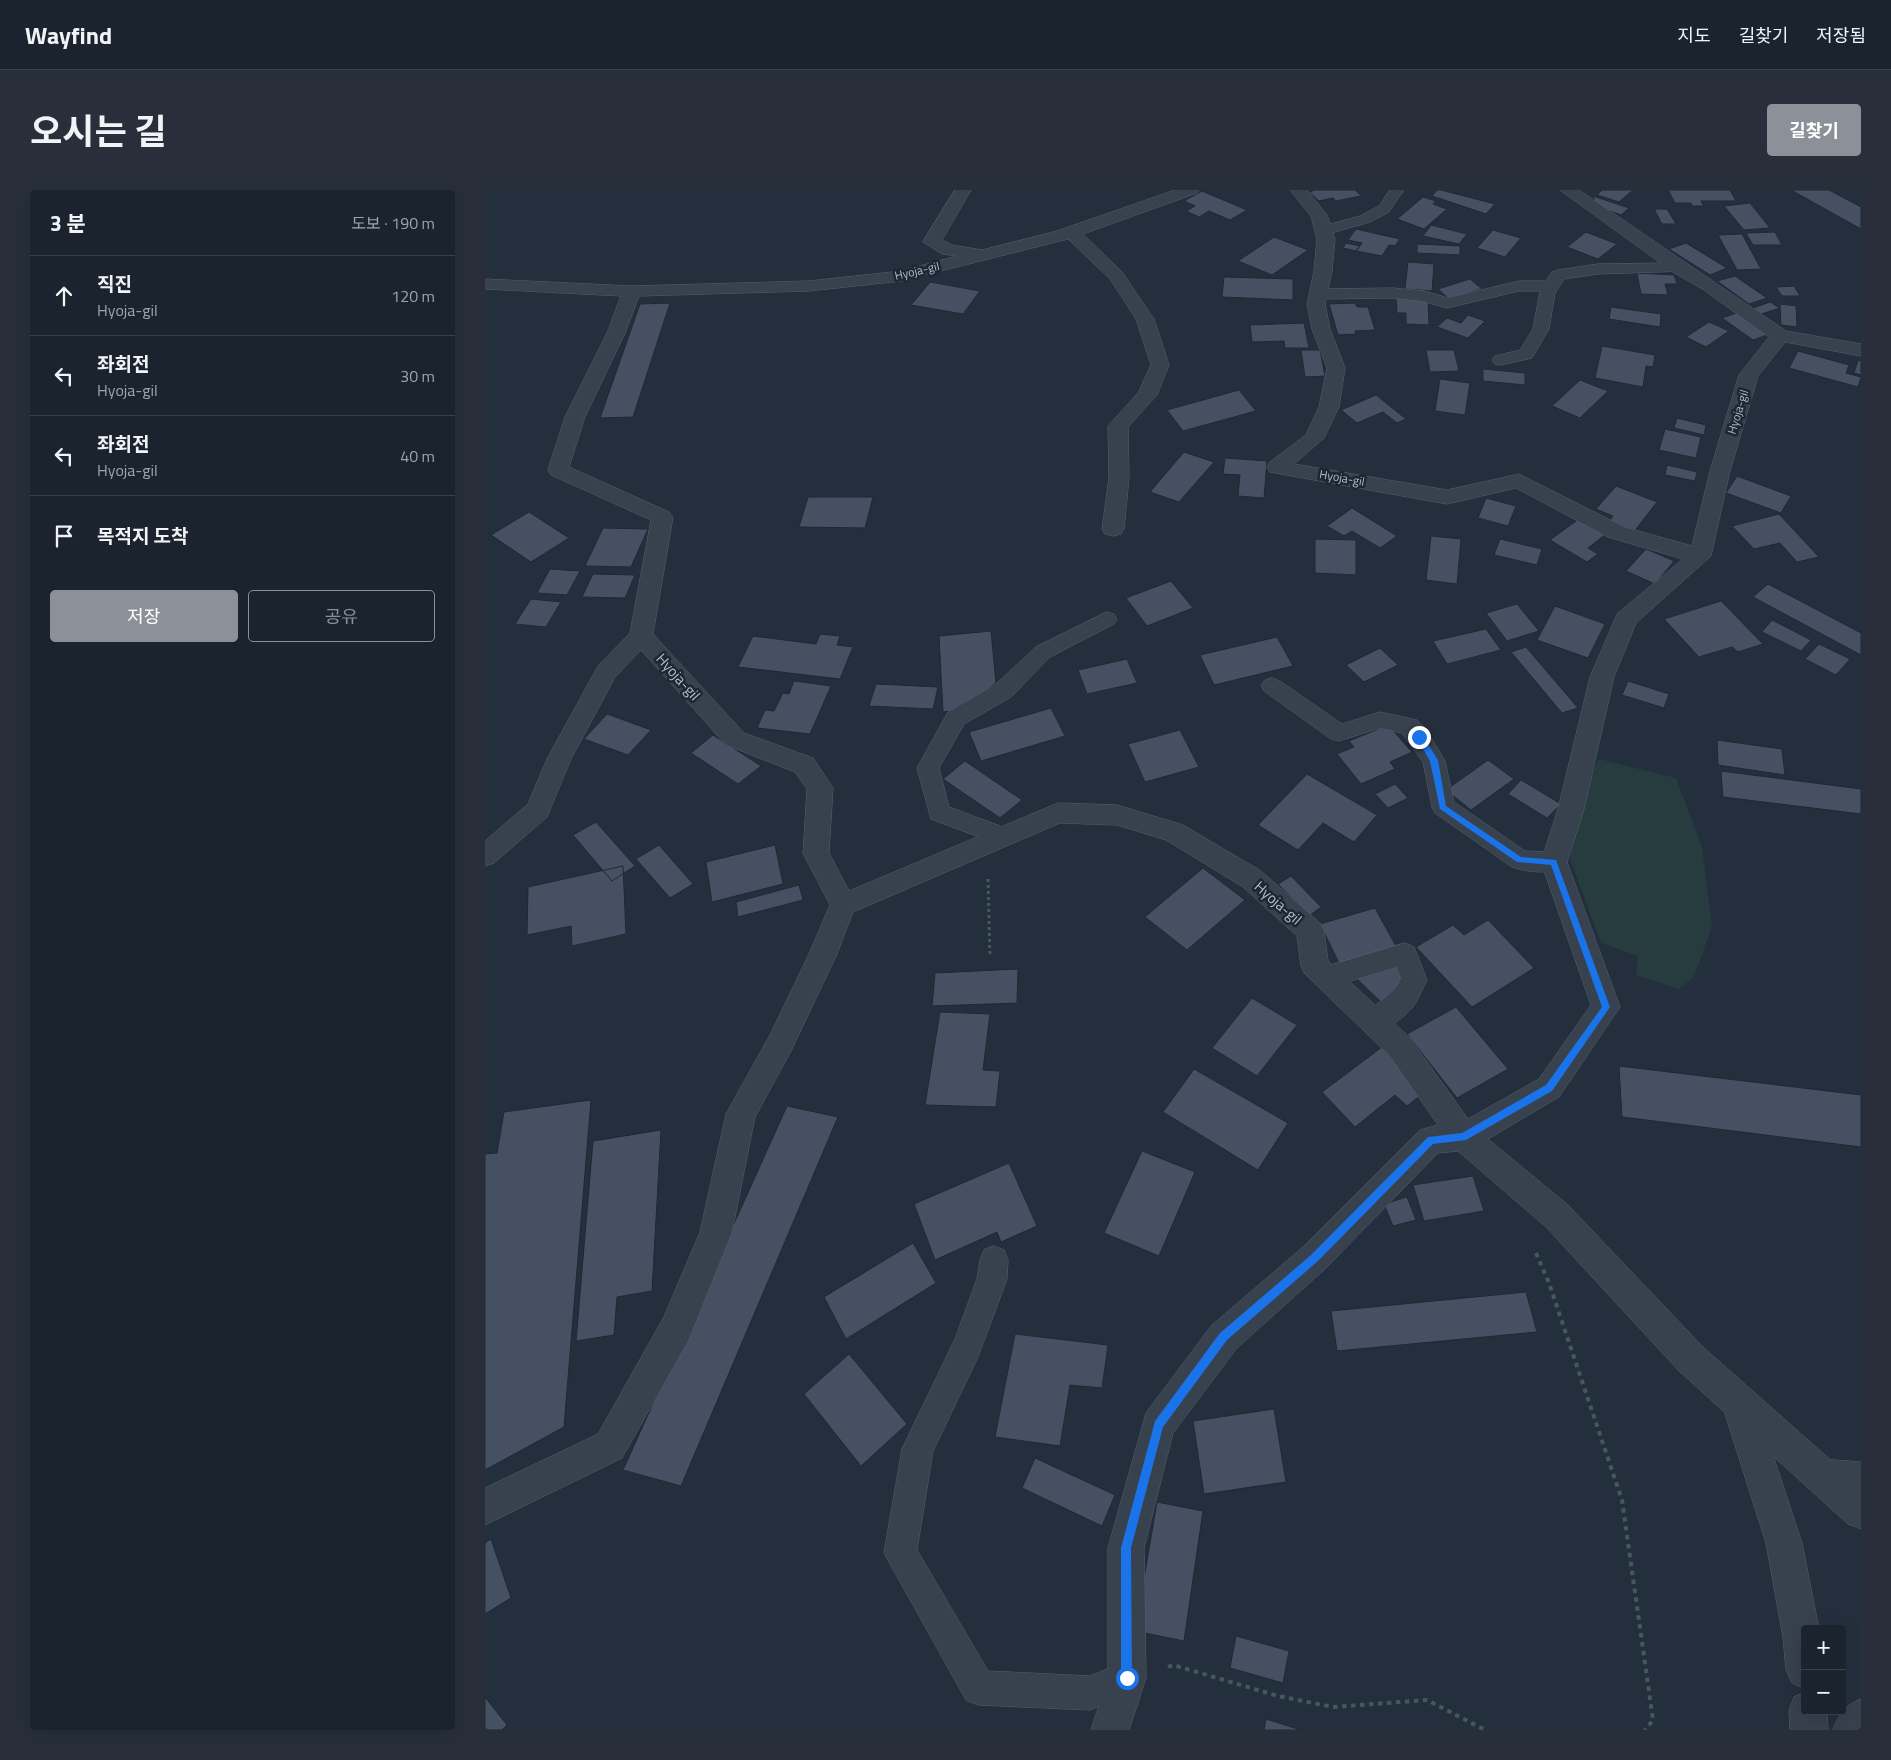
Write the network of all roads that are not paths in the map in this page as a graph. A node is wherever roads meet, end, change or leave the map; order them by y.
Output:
1 (963, 190) edge
2 (1191, 190) edge
3 (1298, 190) edge
4 (1397, 190) edge
5 (1568, 190) edge
6 (1324, 230) junction
7 (1071, 232) junction
8 (984, 255) junction
9 (1679, 268) junction
10 (485, 284) edge
11 (1551, 286) junction
12 (632, 291) junction
13 (1318, 294) junction
14 (1780, 336) junction
15 (1861, 350) edge
16 (1501, 360) dead end
17 (1113, 529) dead end
18 (1699, 556) junction
19 (1107, 619) dead end
20 (641, 636) junction
21 (1272, 686) dead end
22 (995, 840) junction
23 (485, 856) edge
24 (1553, 862) junction
25 (843, 905) junction
26 (1327, 977) junction
27 (1374, 1022) junction
28 (1463, 1137) junction
29 (994, 1260) dead end
30 (1738, 1401) junction
31 (1821, 1476) junction
32 (1861, 1480) edge
33 (485, 1507) edge
34 (1861, 1511) edge
35 (1801, 1632) edge
36 (1127, 1678) junction
37 (1809, 1715) edge
38 (1861, 1718) edge
39 (1110, 1730) edge
40 (1809, 1730) edge
41 (1852, 1730) edge

1 - 8 street
2 - 7 street, Hyoja-gil
3 - 6 street, Hyoja-gil
4 - 6 lane
5 - 9 street
6 - 13 street, Hyoja-gil
7 - 8 street, Hyoja-gil
7 - 17 street
8 - 12 street, Hyoja-gil
9 - 11 lane
9 - 14 street
10 - 12 street, Hyoja-gil
11 - 13 lane
11 - 16 lane
12 - 20 street
13 - 18 street, Hyoja-gil
14 - 15 street
14 - 18 street, Hyoja-gil
18 - 24 street
19 - 22 lane
20 - 23 street
20 - 25 street, Hyoja-gil
21 - 24 lane
22 - 25 street, Hyoja-gil
22 - 26 street, Hyoja-gil
24 - 28 street
25 - 33 street
26 - 27 street, Hyoja-gil
26 - 27 lane
27 - 28 street, Hyoja-gil
28 - 30 street, Hyoja-gil
28 - 36 street
29 - 36 lane
30 - 31 street, Hyoja-gil
30 - 35 street
31 - 32 street
31 - 34 street, Hyoja-gil
36 - 39 street
37 - 40 street
38 - 41 street

